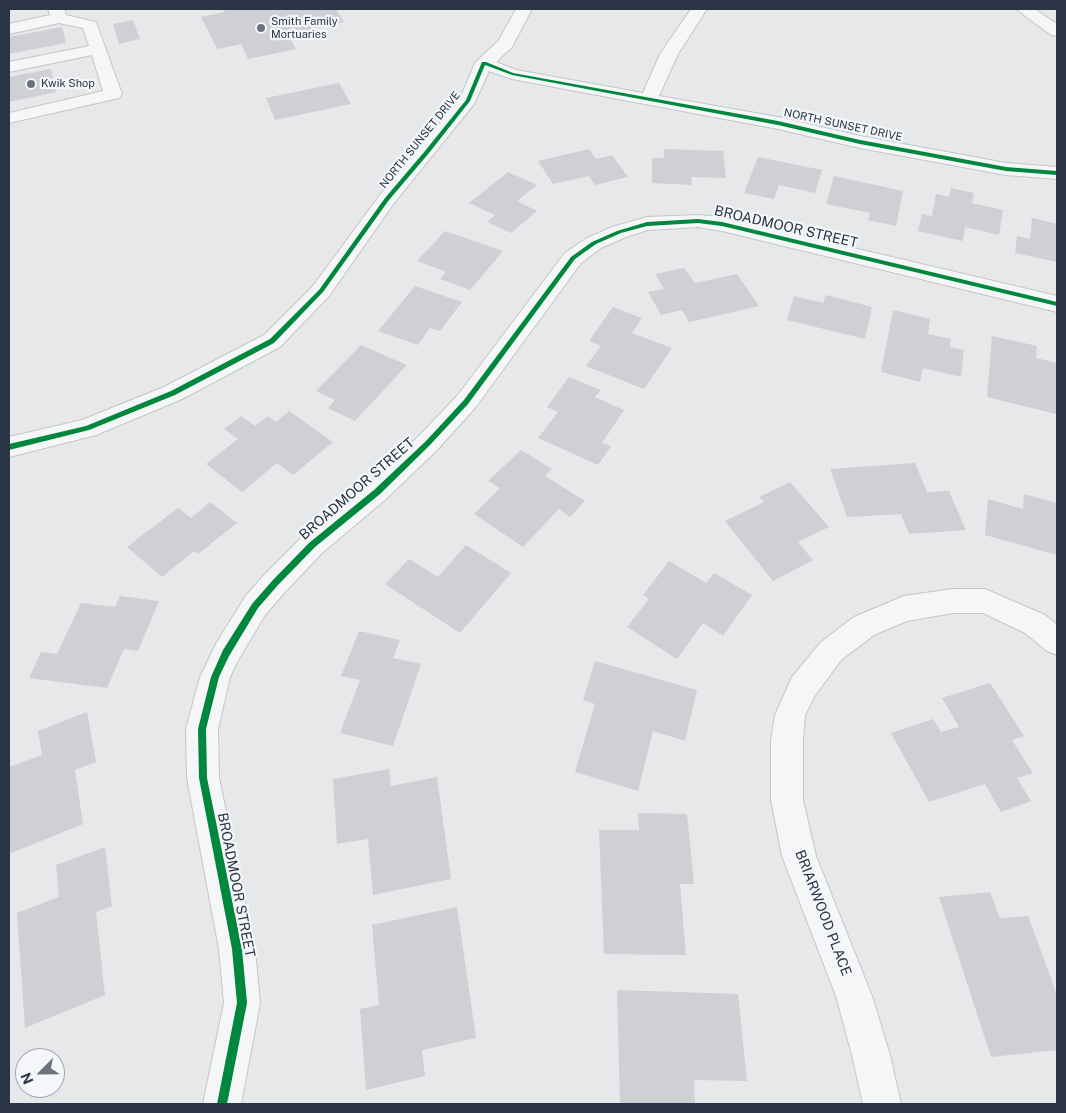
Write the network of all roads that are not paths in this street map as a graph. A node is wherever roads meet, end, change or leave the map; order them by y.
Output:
1 (524, 9) edge
2 (699, 9) edge
3 (1024, 9) edge
4 (58, 14) edge
5 (9, 29) edge
6 (1057, 31) edge
7 (98, 49) junction
8 (484, 63) junction
9 (9, 67) edge
10 (649, 98) junction
11 (9, 118) edge
12 (1057, 173) edge
13 (1057, 304) edge
14 (9, 447) edge
15 (1057, 642) edge
16 (222, 1104) edge
17 (882, 1104) edge

1 - 8 street
2 - 10 street
3 - 6 street
4 - 5 street
4 - 7 street
7 - 9 street
7 - 11 street
8 - 10 street, NORTH SUNSET DRIVE
8 - 14 street, NORTH SUNSET DRIVE
10 - 12 street, NORTH SUNSET DRIVE
13 - 16 street, BROADMOOR STREET
15 - 17 street, BRIARWOOD PLACE

